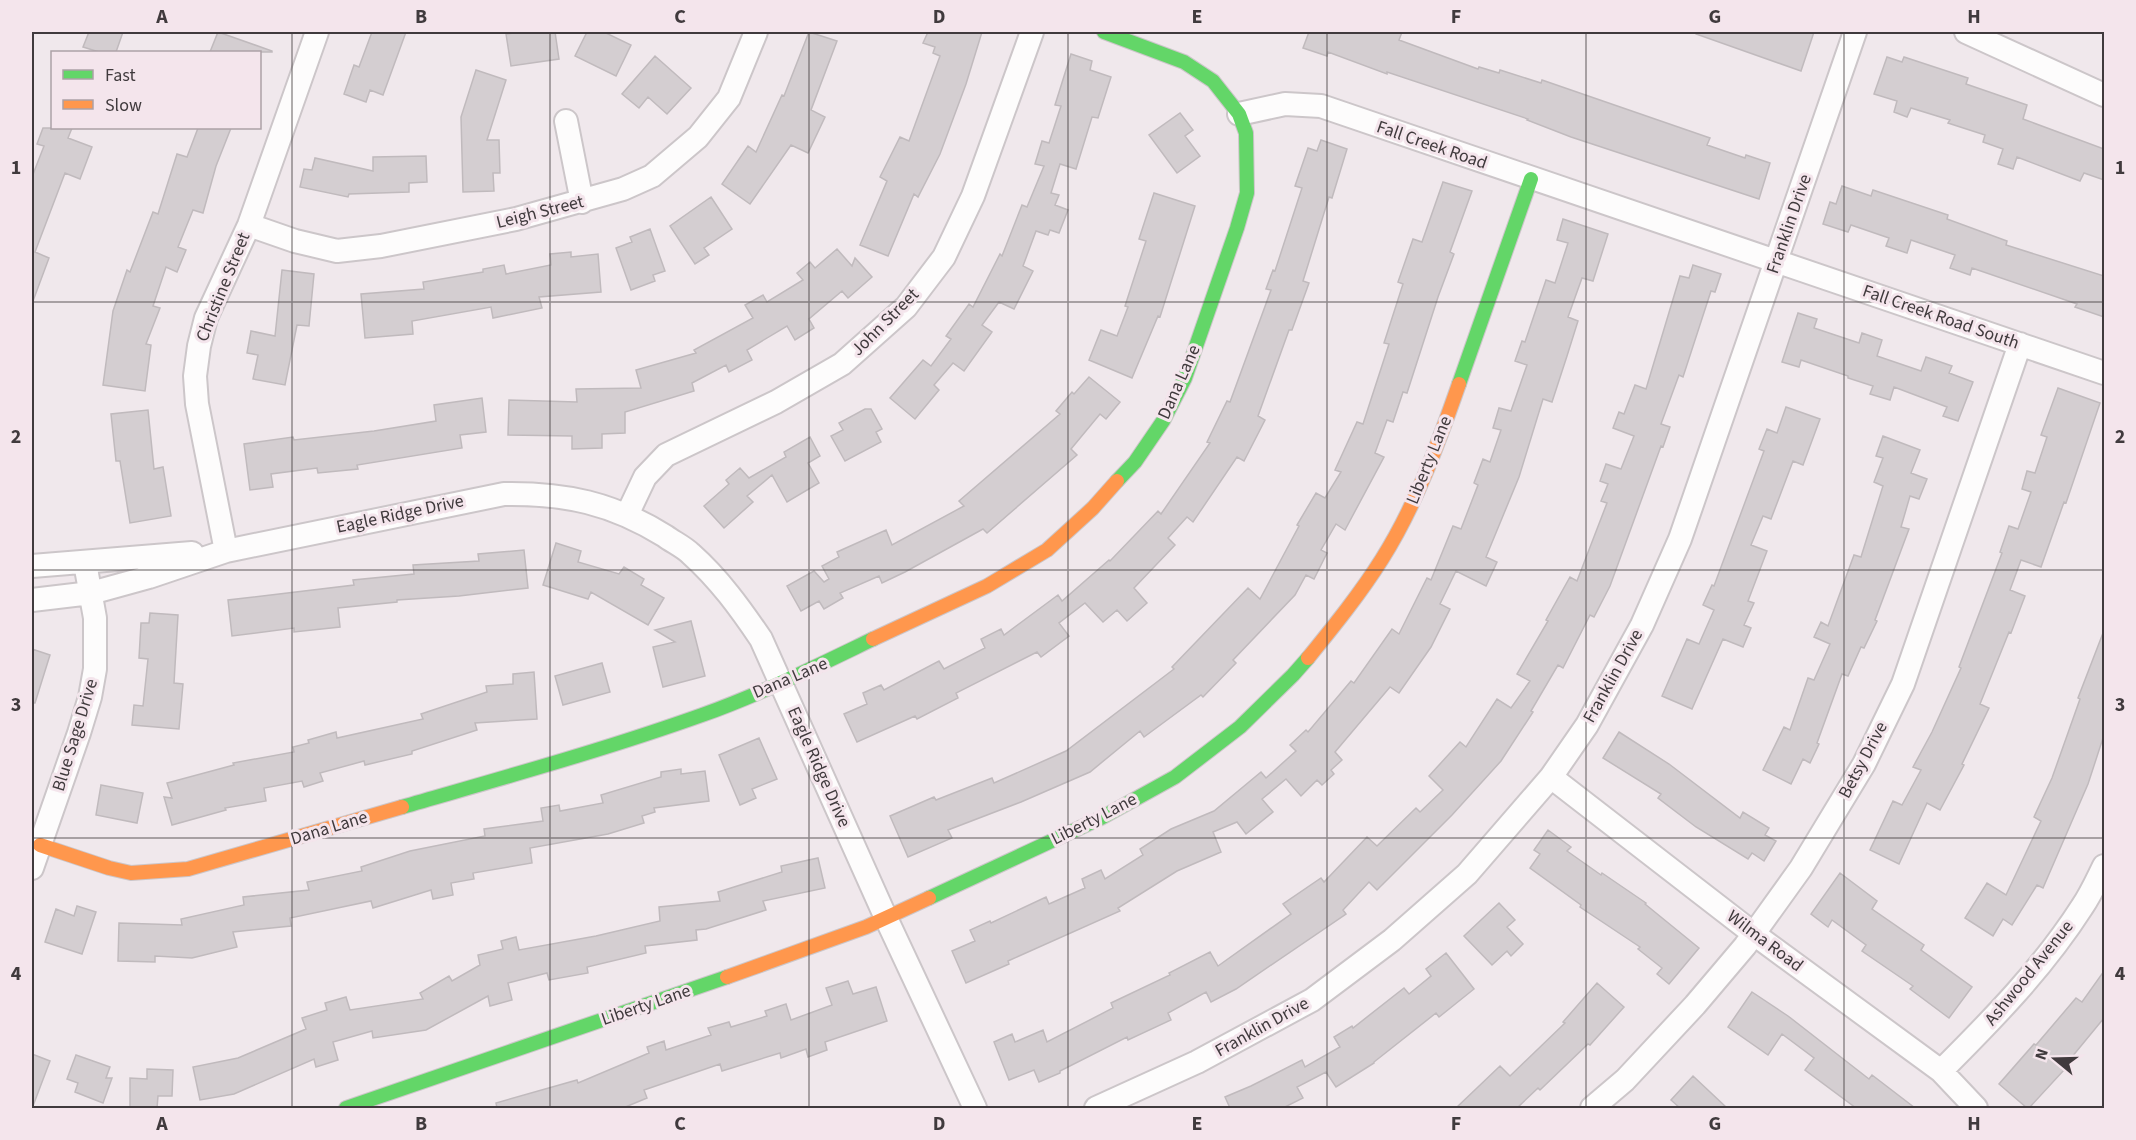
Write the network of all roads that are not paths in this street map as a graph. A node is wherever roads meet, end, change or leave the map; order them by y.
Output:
1 (316, 32) edge
2 (756, 32) edge
3 (1032, 32) edge
4 (1104, 32) edge
5 (1855, 32) edge
6 (1966, 32) edge
7 (2104, 95) edge
8 (1239, 114) junction
9 (566, 121) dead end
10 (1531, 179) junction
11 (582, 202) junction
12 (249, 225) junction
13 (1777, 260) junction
14 (2020, 344) junction
15 (2104, 373) edge
16 (627, 515) junction
17 (226, 551) junction
18 (85, 563) junction
19 (32, 566) edge
20 (92, 593) junction
21 (32, 600) edge
22 (781, 683) junction
23 (1551, 777) junction
24 (40, 844) junction
25 (2104, 866) edge
26 (32, 868) edge
27 (886, 918) junction
28 (1754, 934) junction
29 (1941, 1071) junction
30 (346, 1108) edge
31 (975, 1108) edge
32 (1096, 1108) edge
33 (1592, 1108) edge
34 (1976, 1108) edge

1 - 12 street, Christine Street
2 - 11 street, Leigh Street
3 - 16 street, John Street
4 - 8 street
5 - 13 street, Franklin Drive
6 - 7 street
8 - 10 street, Fall Creek Road
8 - 22 street, Dana Lane
9 - 11 street
10 - 13 street, Fall Creek Road
10 - 27 street, Liberty Lane
11 - 12 street, Leigh Street
12 - 17 street, Christine Street
13 - 14 street, Fall Creek Road South
13 - 23 street, Franklin Drive
14 - 15 street, Fall Creek Road South
14 - 28 street, Betsy Drive
16 - 17 street, Eagle Ridge Drive
16 - 22 street, Eagle Ridge Drive
17 - 18 street, Eagle Ridge Drive
17 - 20 street, Eagle Ridge Drive
18 - 19 street, Eagle Ridge Drive
18 - 20 street, Blue Sage Drive
20 - 21 street, Eagle Ridge Drive
20 - 24 street, Blue Sage Drive
22 - 24 street, Dana Lane
22 - 27 street, Eagle Ridge Drive
23 - 28 street, Wilma Road
23 - 32 street, Franklin Drive
24 - 26 street, Blue Sage Drive
25 - 29 street, Ashwood Avenue
27 - 30 street, Liberty Lane
27 - 31 street, Eagle Ridge Drive
28 - 29 street, Wilma Road
28 - 33 street, Betsy Drive
29 - 34 street, Wilma Road

